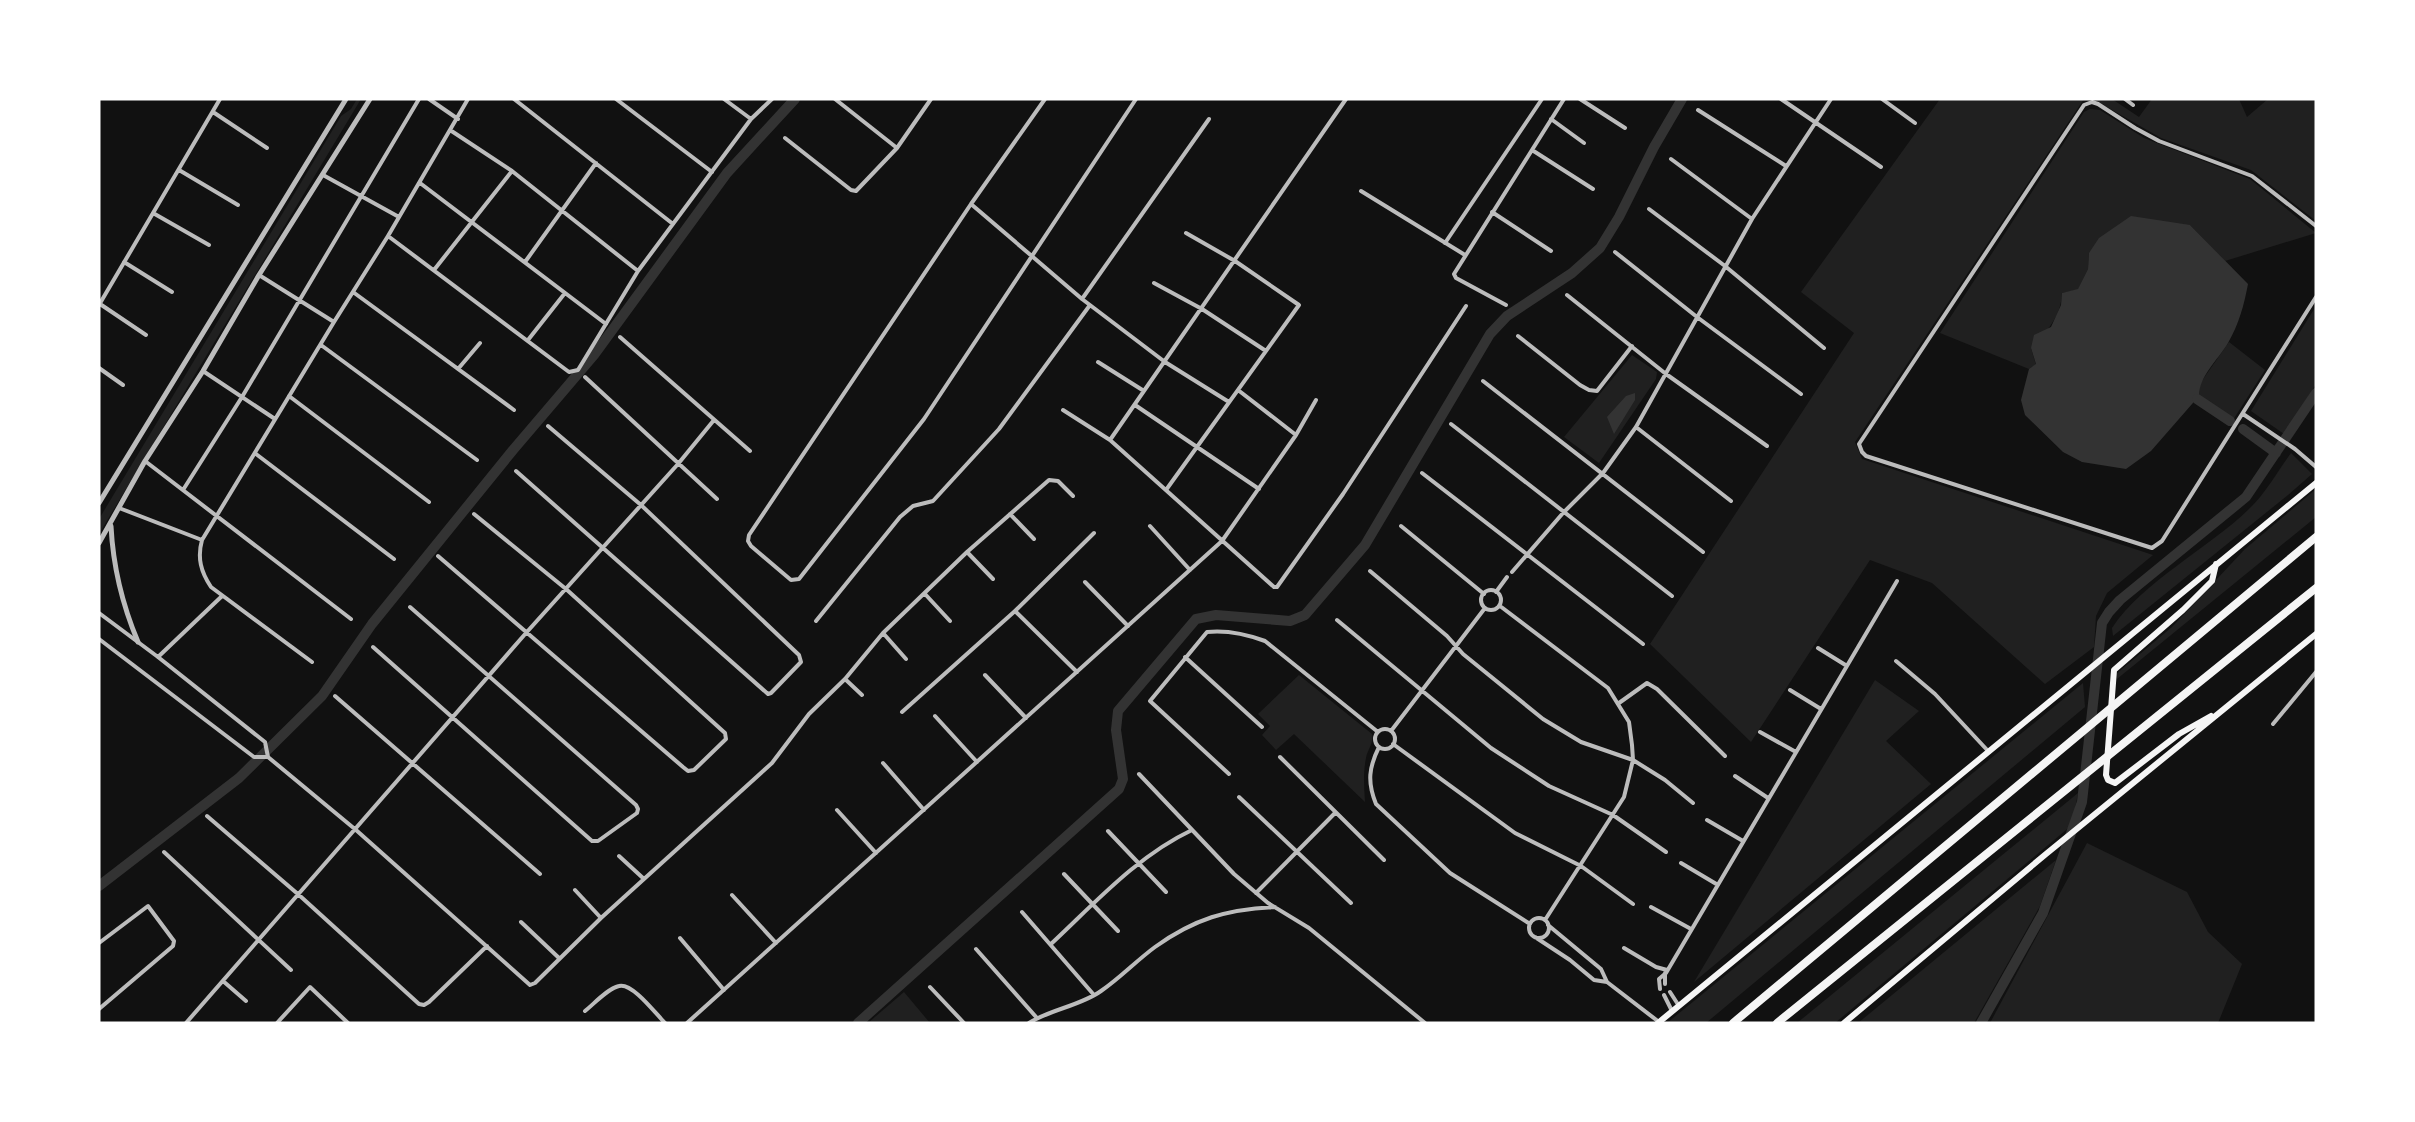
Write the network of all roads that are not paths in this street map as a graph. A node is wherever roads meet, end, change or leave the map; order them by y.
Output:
1 (220, 99) edge
2 (346, 99) edge
3 (369, 99) edge
4 (419, 99) edge
5 (429, 99) edge
6 (468, 99) edge
7 (514, 99) edge
8 (615, 99) edge
9 (724, 99) edge
10 (772, 99) edge
11 (835, 99) edge
12 (1045, 99) edge
13 (1136, 99) edge
14 (1346, 99) edge
15 (1542, 99) edge
16 (1564, 99) edge
17 (1580, 99) edge
18 (1781, 99) edge
19 (1831, 99) edge
20 (1882, 99) edge
21 (2126, 99) edge
22 (929, 100) edge
23 (2133, 105) dead end
24 (1698, 110) dead end
25 (213, 112) junction
26 (458, 119) junction
27 (751, 119) junction
28 (1209, 119) dead end
29 (1551, 119) junction
30 (1815, 122) junction
31 (1915, 123) dead end
32 (1625, 128) dead end
33 (450, 130) junction
34 (785, 138) dead end
35 (1584, 142) dead end
36 (267, 148) dead end
37 (897, 148) junction
38 (1532, 150) junction
39 (1671, 159) dead end
40 (596, 163) junction
41 (1786, 166) junction
42 (1881, 167) dead end
43 (179, 170) junction
44 (512, 171) junction
45 (712, 172) junction
46 (323, 175) junction
47 (420, 183) junction
48 (1593, 189) dead end
49 (1361, 191) dead end
50 (362, 196) junction
51 (970, 204) junction
52 (238, 206) dead end
53 (1649, 209) dead end
54 (561, 210) junction
55 (1492, 212) junction
56 (153, 213) junction
57 (399, 217) junction
58 (1752, 219) junction
59 (472, 222) junction
60 (673, 224) junction
61 (2316, 226) edge
62 (1186, 233) dead end
63 (388, 236) junction
64 (1445, 243) junction
65 (209, 245) dead end
66 (1551, 251) dead end
67 (1615, 252) dead end
68 (1465, 255) junction
69 (1032, 257) junction
70 (1235, 261) junction
71 (124, 262) junction
72 (525, 262) junction
73 (1725, 266) junction
74 (434, 270) junction
75 (638, 271) junction
76 (259, 275) junction
77 (1154, 283) dead end
78 (172, 292) dead end
79 (353, 292) junction
80 (565, 293) junction
81 (1568, 295) dead end
82 (2316, 297) edge
83 (1082, 299) junction
84 (299, 300) junction
85 (99, 304) edge
86 (1090, 305) junction
87 (1506, 305) dead end
88 (1466, 306) dead end
89 (1202, 309) junction
90 (1697, 317) junction
91 (334, 322) junction
92 (606, 324) junction
93 (146, 335) dead end
94 (1518, 336) dead end
95 (620, 337) dead end
96 (528, 340) junction
97 (480, 343) dead end
98 (321, 345) junction
99 (1632, 346) junction
100 (1824, 348) dead end
101 (1266, 351) junction
102 (1098, 362) dead end
103 (1165, 363) junction
104 (99, 368) edge
105 (458, 369) junction
106 (203, 371) junction
107 (1666, 374) junction
108 (585, 377) dead end
109 (1483, 381) dead end
110 (123, 385) dead end
111 (1238, 390) junction
112 (1144, 391) junction
113 (1801, 394) dead end
114 (289, 396) junction
115 (242, 397) junction
116 (1316, 400) dead end
117 (1229, 402) junction
118 (1135, 405) junction
119 (514, 410) dead end
120 (1063, 410) dead end
121 (2243, 414) junction
122 (275, 419) junction
123 (714, 420) junction
124 (1451, 424) dead end
125 (548, 426) dead end
126 (1636, 427) junction
127 (1296, 435) junction
128 (1110, 440) junction
129 (1767, 446) dead end
130 (1196, 448) junction
131 (750, 452) dead end
132 (256, 454) junction
133 (477, 460) dead end
134 (145, 461) junction
135 (678, 464) junction
136 (2316, 467) edge
137 (516, 471) dead end
138 (1422, 473) dead end
139 (1603, 473) junction
140 (2316, 483) edge
141 (1259, 489) junction
142 (183, 490) junction
143 (1166, 490) junction
144 (1073, 496) dead end
145 (717, 499) dead end
146 (1731, 501) dead end
147 (429, 502) dead end
148 (99, 503) edge
149 (641, 505) junction
150 (119, 508) junction
151 (1563, 513) junction
152 (217, 514) junction
153 (474, 514) dead end
154 (1010, 514) junction
155 (111, 524) junction
156 (1150, 526) dead end
157 (1401, 526) dead end
158 (1094, 533) dead end
159 (2316, 537) edge
160 (202, 540) junction
161 (1034, 540) dead end
162 (1222, 542) junction
163 (99, 543) edge
164 (603, 546) junction
165 (967, 552) junction
166 (1703, 552) dead end
167 (1528, 555) junction
168 (438, 556) dead end
169 (394, 559) dead end
170 (2216, 564) junction
171 (1190, 570) junction
172 (1370, 571) dead end
173 (1512, 572) dead end
174 (1507, 577) dead end
175 (993, 579) dead end
176 (1897, 581) dead end
177 (1085, 582) dead end
178 (2316, 588) edge
179 (566, 589) junction
180 (1496, 591) junction
181 (925, 594) junction
182 (1484, 594) junction
183 (221, 597) junction
184 (1672, 597) dead end
185 (410, 606) dead end
186 (1500, 606) junction
187 (1485, 608) junction
188 (1015, 611) junction
189 (99, 613) edge
190 (351, 619) dead end
191 (1337, 620) dead end
192 (816, 621) dead end
193 (950, 621) dead end
194 (1128, 626) junction
195 (526, 633) junction
196 (883, 633) junction
197 (2316, 634) edge
198 (99, 639) edge
199 (138, 642) junction
200 (1643, 644) dead end
201 (373, 646) dead end
202 (1456, 646) junction
203 (1818, 648) dead end
204 (158, 657) junction
205 (1185, 657) junction
206 (906, 659) dead end
207 (1896, 661) dead end
208 (312, 662) dead end
209 (1847, 666) junction
210 (1077, 672) junction
211 (2316, 672) edge
212 (985, 675) dead end
213 (490, 676) junction
214 (845, 679) junction
215 (1790, 690) dead end
216 (1422, 691) junction
217 (862, 695) dead end
218 (335, 696) dead end
219 (1619, 703) junction
220 (2227, 707) junction
221 (1821, 709) junction
222 (902, 712) dead end
223 (935, 716) dead end
224 (454, 718) junction
225 (1026, 718) junction
226 (2274, 724) dead end
227 (1262, 727) dead end
228 (1391, 731) junction
229 (1378, 732) junction
230 (1760, 732) dead end
231 (1393, 744) junction
232 (1379, 747) junction
233 (1796, 752) junction
234 (1989, 752) junction
235 (268, 756) junction
236 (1725, 756) dead end
237 (1280, 757) dead end
238 (1633, 760) junction
239 (977, 762) junction
240 (883, 763) dead end
241 (414, 764) junction
242 (1139, 774) dead end
243 (1229, 774) dead end
244 (1735, 776) dead end
245 (1239, 797) dead end
246 (1768, 798) junction
247 (1693, 803) dead end
248 (837, 810) dead end
249 (924, 810) junction
250 (1335, 813) junction
251 (1613, 815) junction
252 (207, 816) dead end
253 (1707, 820) dead end
254 (356, 830) junction
255 (1192, 830) junction
256 (1108, 831) dead end
257 (1743, 841) junction
258 (164, 852) dead end
259 (1297, 852) junction
260 (1666, 852) dead end
261 (876, 853) junction
262 (619, 856) dead end
263 (1384, 860) dead end
264 (1138, 863) junction
265 (1681, 863) dead end
266 (1581, 866) junction
267 (540, 874) dead end
268 (1064, 874) dead end
269 (644, 879) junction
270 (1718, 885) junction
271 (575, 890) dead end
272 (1166, 892) dead end
273 (1256, 893) junction
274 (299, 895) junction
275 (732, 895) dead end
276 (1351, 903) dead end
277 (1633, 904) dead end
278 (1093, 905) junction
279 (1276, 907) junction
280 (1651, 907) dead end
281 (1022, 912) dead end
282 (601, 918) junction
283 (1545, 920) junction
284 (521, 922) dead end
285 (1530, 924) junction
286 (1548, 925) junction
287 (1691, 929) junction
288 (1118, 931) dead end
289 (1535, 937) junction
290 (680, 938) dead end
291 (258, 940) junction
292 (99, 943) edge
293 (776, 943) junction
294 (1051, 944) junction
295 (487, 946) junction
296 (1624, 948) dead end
297 (976, 949) dead end
298 (559, 958) junction
299 (291, 970) dead end
300 (1666, 971) junction
301 (223, 981) junction
302 (1607, 982) junction
303 (1665, 984) dead end
304 (930, 987) dead end
305 (1660, 989) dead end
306 (724, 990) junction
307 (1670, 992) dead end
308 (1094, 995) junction
309 (1664, 995) dead end
310 (246, 1001) dead end
311 (1679, 1006) junction
312 (99, 1009) edge
313 (585, 1011) dead end
314 (1672, 1012) junction
315 (1037, 1018) junction
316 (186, 1023) edge
317 (277, 1023) edge
318 (348, 1023) edge
319 (665, 1023) edge
320 (687, 1023) edge
321 (964, 1023) edge
322 (1029, 1023) edge
323 (1425, 1023) edge
324 (1658, 1023) edge
325 (1733, 1023) edge
326 (1777, 1023) edge
327 (1844, 1023) edge

1 - 25 street
2 - 148 street
3 - 46 street
4 - 50 street
5 - 26 street
6 - 26 street
7 - 40 street
8 - 45 street
9 - 27 street
10 - 27 street
11 - 37 street
12 - 51 street
13 - 69 street
14 - 70 street
15 - 64 street
16 - 29 street
17 - 32 street
18 - 30 street
19 - 30 street
20 - 31 street
21 - 23 street
22 - 37 street
24 - 41 street
25 - 36 street
25 - 43 street
26 - 33 street
27 - 45 street
28 - 83 street
29 - 35 street
29 - 38 street
30 - 41 street
30 - 42 street
33 - 44 street
33 - 47 street
34 - 37 street
38 - 48 street
38 - 55 street
39 - 58 street
40 - 54 street
40 - 60 street
41 - 58 street
43 - 52 street
43 - 56 street
44 - 54 street
44 - 59 street
45 - 60 street
46 - 50 street
46 - 76 street
47 - 57 street
47 - 59 street
49 - 64 street
50 - 57 street
50 - 84 street
51 - 69 street
51 - 69 street
53 - 73 street
54 - 72 street
54 - 75 street
55 - 66 street
55 - 68 street
56 - 65 street
56 - 71 street
57 - 63 street
58 - 73 street
59 - 72 street
59 - 74 street
60 - 75 street
61 - 121 street
62 - 70 street
63 - 74 street
63 - 79 street
64 - 68 street
67 - 90 street
68 - 87 street
69 - 83 street
70 - 89 street
70 - 101 street
71 - 78 street
71 - 85 street
72 - 80 street
73 - 90 street
73 - 100 street
74 - 96 street
75 - 92 street
76 - 84 street
76 - 106 street
77 - 89 street
79 - 91 street
79 - 105 street
80 - 92 street
80 - 96 street
81 - 99 street
82 - 121 street
83 - 86 street
84 - 91 street
84 - 115 street
85 - 93 street
86 - 103 street
86 - 192 street
88 - 162 street
89 - 101 street
89 - 103 street
90 - 107 street
90 - 113 street
91 - 98 street
92 - 96 street
94 - 99 street
95 - 123 street
97 - 105 street
98 - 114 street
98 - 133 street
99 - 107 street
101 - 111 street
102 - 112 street
103 - 112 street
103 - 117 street
104 - 110 street
105 - 119 street
106 - 115 street
106 - 134 street
107 - 126 street
107 - 129 street
108 - 135 street
109 - 139 street
111 - 117 street
111 - 127 street
112 - 118 street
114 - 122 street
114 - 147 street
115 - 122 street
115 - 142 street
116 - 127 street
117 - 130 street
118 - 128 street
118 - 130 street
120 - 128 street
121 - 136 street
122 - 132 street
123 - 131 street
123 - 135 street
124 - 151 street
125 - 149 street
126 - 139 street
126 - 146 street
127 - 141 street
128 - 143 street
130 - 141 street
130 - 143 street
132 - 152 street
132 - 169 street
134 - 142 street
134 - 150 street
135 - 145 street
135 - 149 street
137 - 164 street
138 - 167 street
139 - 151 street
139 - 166 street
140 - 170 main road
141 - 162 street
142 - 152 street
143 - 162 street
144 - 154 street
149 - 164 street
149 - 164 street
150 - 155 street
150 - 160 street
151 - 167 street
151 - 184 street
152 - 160 street
152 - 190 street
153 - 179 street
154 - 161 street
154 - 165 street
155 - 163 street
155 - 199 street
156 - 171 street
157 - 182 street
158 - 188 street
159 - 325 highway
160 - 183 street
162 - 171 street
164 - 179 street
165 - 175 street
165 - 181 street
167 - 173 street
167 - 200 street
168 - 195 street
170 - 220 main road
170 - 234 main road
171 - 194 street
172 - 202 street
174 - 180 street
176 - 209 street
177 - 194 street
178 - 326 highway
179 - 195 street
179 - 195 street
180 - 182 street
180 - 186 street
181 - 193 street
181 - 196 street
182 - 187 street
183 - 204 street
183 - 208 street
185 - 213 street
186 - 187 street
186 - 219 street
187 - 202 street
188 - 210 street
188 - 222 street
189 - 199 street
191 - 216 street
194 - 210 street
195 - 213 street
196 - 206 street
196 - 214 street
197 - 220 main road
198 - 235 street
199 - 204 street
201 - 224 street
202 - 216 street
202 - 238 street
203 - 209 street
204 - 235 street
205 - 227 street
205 - 229 street
205 - 243 street
207 - 234 street
209 - 221 street
210 - 225 street
211 - 226 street
212 - 225 street
213 - 224 street
213 - 224 street
214 - 217 street
214 - 269 street
215 - 221 street
216 - 228 street
216 - 251 street
218 - 241 street
219 - 236 street
219 - 238 street
220 - 327 main road
221 - 233 street
223 - 239 street
224 - 241 street
225 - 239 street
228 - 229 street
228 - 231 street
229 - 232 street
230 - 233 street
231 - 232 street
231 - 266 street
232 - 285 street
233 - 246 street
234 - 311 main road
235 - 254 street
237 - 250 street
238 - 247 street
238 - 251 street
239 - 249 street
240 - 249 street
241 - 254 street
241 - 267 street
242 - 255 street
244 - 246 street
245 - 259 street
246 - 257 street
248 - 261 street
249 - 261 street
250 - 259 street
250 - 263 street
251 - 260 street
251 - 266 street
252 - 274 street
253 - 257 street
254 - 274 street
254 - 295 street
255 - 264 street
255 - 273 street
256 - 264 street
257 - 270 street
258 - 291 street
259 - 273 street
259 - 276 street
261 - 293 street
262 - 269 street
264 - 272 street
264 - 278 street
265 - 270 street
266 - 277 street
266 - 283 street
268 - 278 street
269 - 282 street
270 - 287 street
271 - 282 street
273 - 279 street
274 - 291 street
274 - 295 street
275 - 293 street
278 - 288 street
278 - 294 street
279 - 308 street
279 - 323 street
280 - 287 street
281 - 294 street
282 - 298 street
283 - 285 street
283 - 286 street
284 - 298 street
285 - 289 street
286 - 289 street
286 - 302 street
287 - 300 street
289 - 302 street
290 - 306 street
291 - 299 street
291 - 301 street
292 - 312 street
293 - 306 street
294 - 308 street
295 - 298 street
296 - 300 street
297 - 315 street
300 - 303 street
300 - 305 street
301 - 310 street
301 - 316 street
302 - 324 street
304 - 321 street
306 - 320 street
307 - 311 street
308 - 315 street
309 - 314 street
311 - 314 main road
313 - 319 street
314 - 324 main road
315 - 322 street
317 - 318 street

